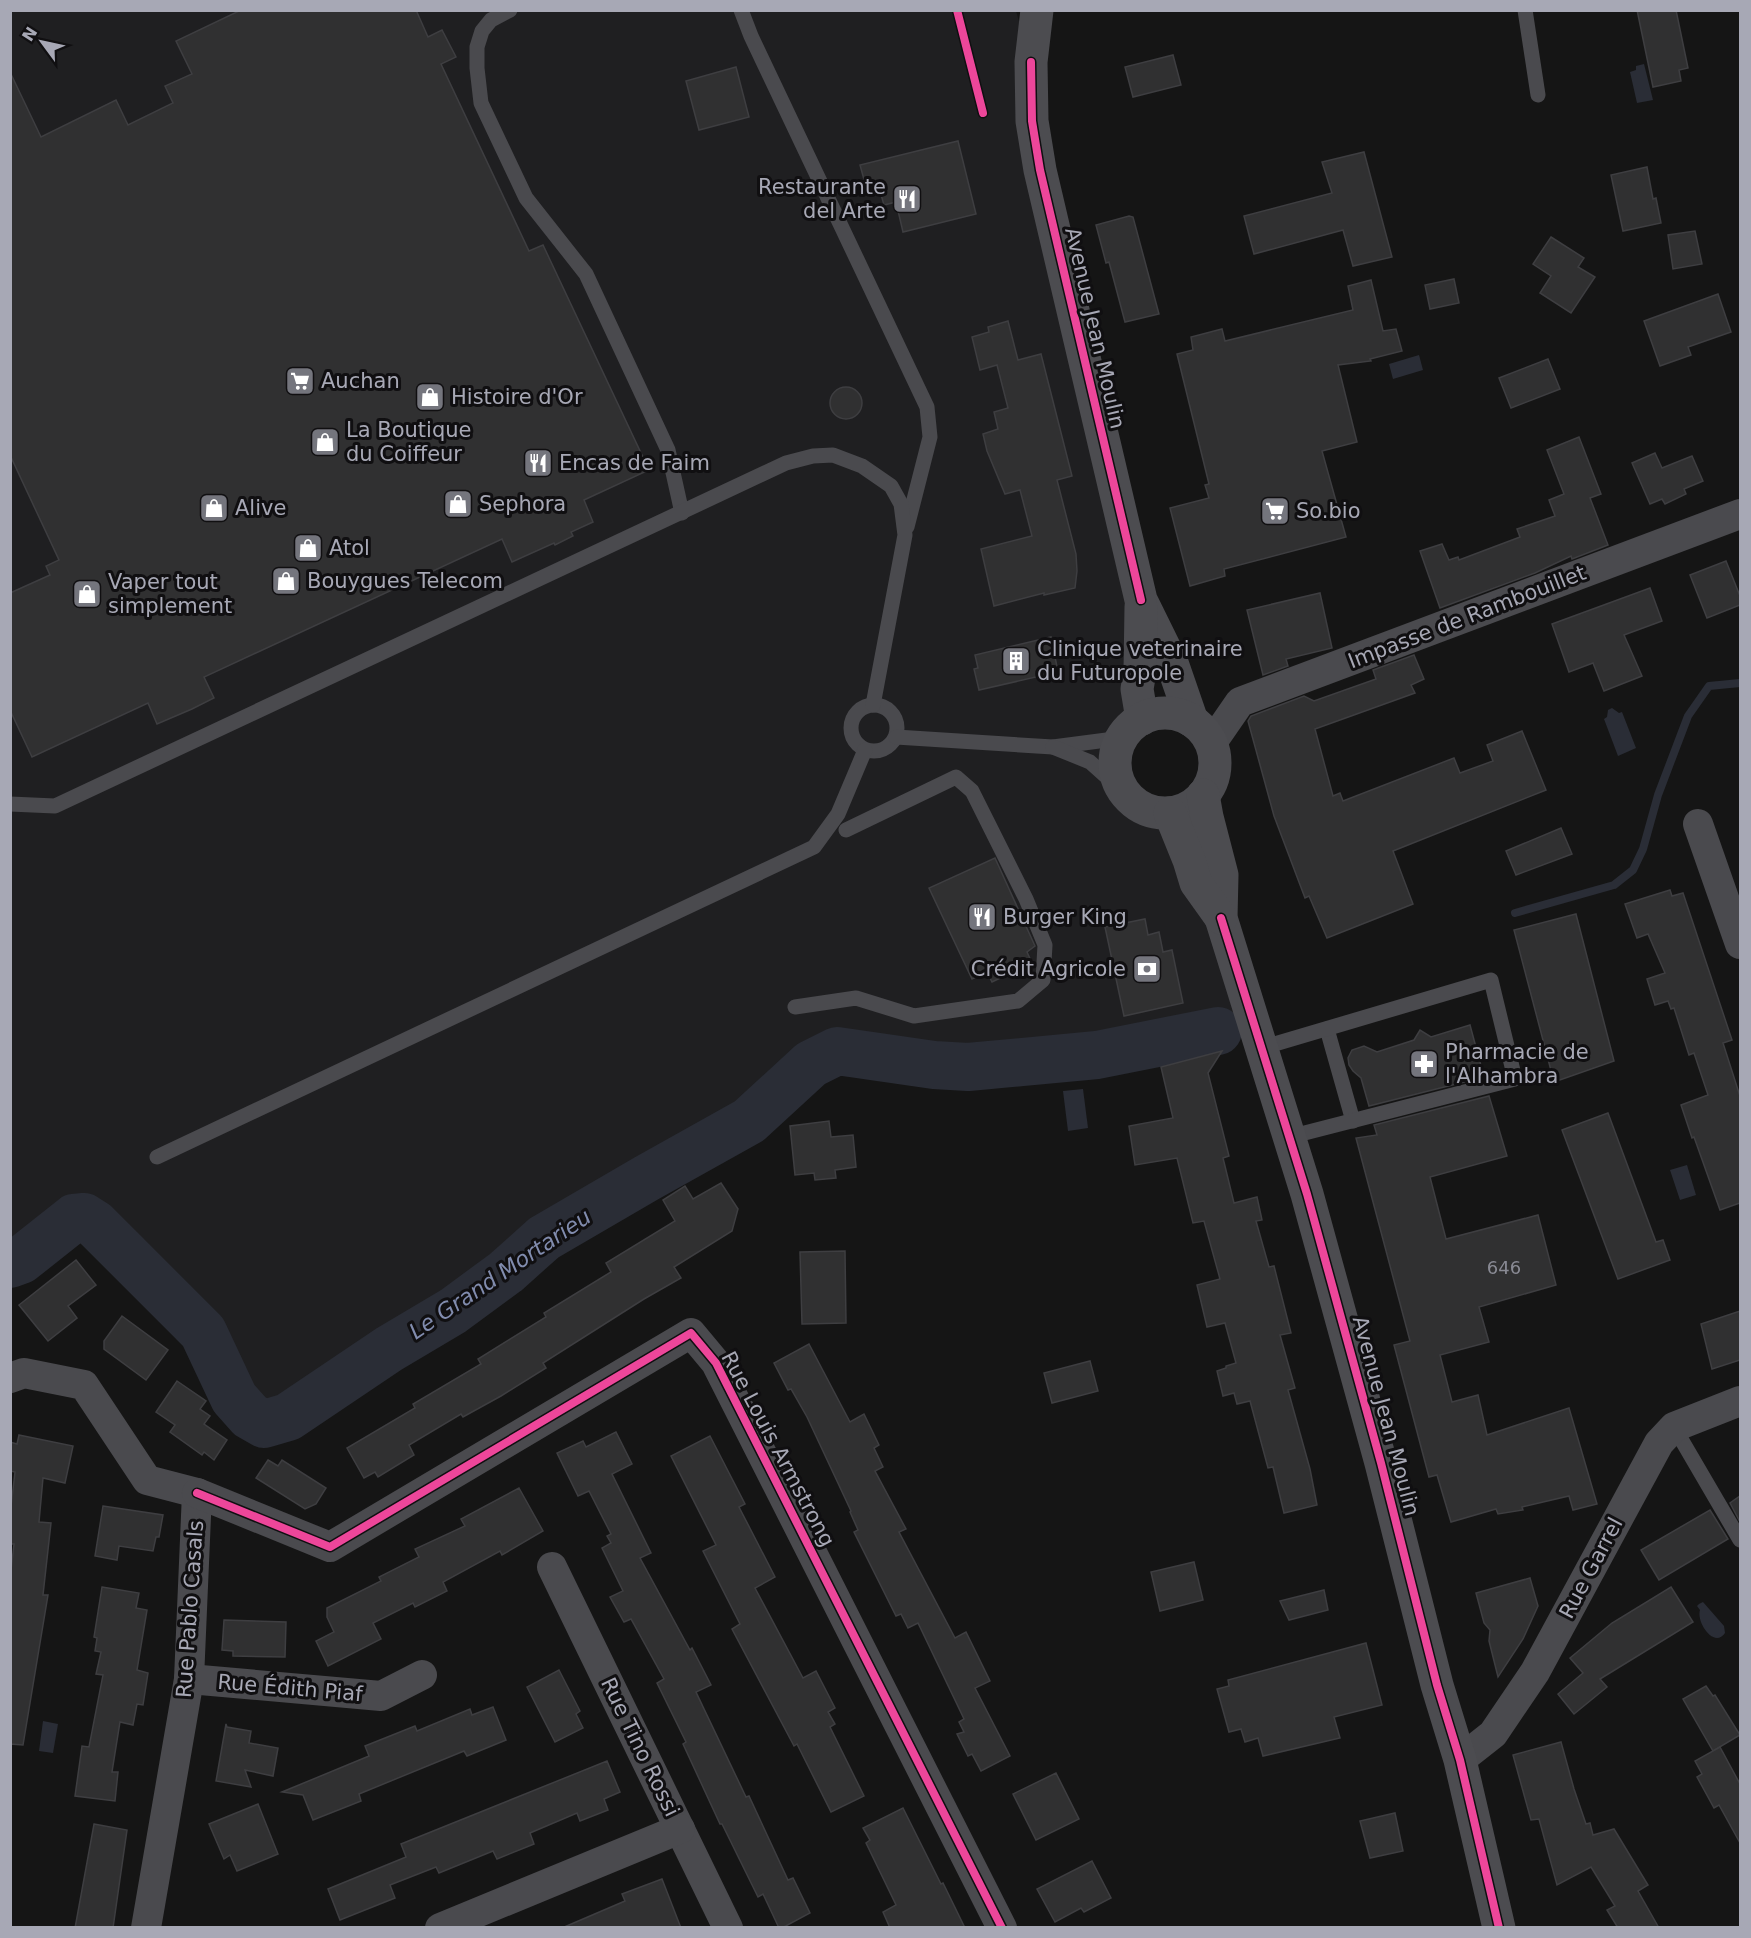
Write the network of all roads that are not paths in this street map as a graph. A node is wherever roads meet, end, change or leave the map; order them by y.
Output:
1 (510, 10) edge
2 (741, 10) edge
3 (1016, 10) edge
4 (1037, 10) edge
5 (1525, 10) edge
6 (1031, 62) junction
7 (1538, 95) dead end
8 (682, 513) junction
9 (1740, 514) edge
10 (905, 535) junction
11 (1141, 600) junction
12 (873, 705) junction
13 (1132, 729) junction
14 (1202, 732) junction
15 (896, 737) junction
16 (1053, 747) junction
17 (865, 750) junction
18 (1203, 795) junction
19 (1128, 796) junction
20 (10, 804) edge
21 (1170, 813) junction
22 (1698, 824) dead end
23 (846, 830) dead end
24 (1221, 918) junction
25 (1740, 944) edge
26 (795, 1007) dead end
27 (1327, 1029) junction
28 (1261, 1048) junction
29 (1353, 1121) junction
30 (1289, 1137) junction
31 (157, 1157) dead end
32 (10, 1378) edge
33 (1740, 1401) edge
34 (1674, 1427) junction
35 (197, 1493) junction
36 (1740, 1540) edge
37 (552, 1567) dead end
38 (422, 1675) dead end
39 (189, 1679) junction
40 (1460, 1760) junction
41 (680, 1829) junction
42 (1494, 1927) edge
43 (146, 1928) edge
44 (440, 1928) edge
45 (728, 1928) edge
46 (1002, 1928) edge

1 - 8 lane
2 - 10 lane
3 - 6 main road, Avenue Jean Moulin
4 - 6 main road, Avenue Jean Moulin
5 - 7 lane
6 - 11 main road, Avenue Jean Moulin
8 - 10 lane
8 - 20 lane
9 - 14 street, Impasse de Rambouillet
10 - 12 lane
11 - 13 main road, Avenue Jean Moulin
11 - 14 main road, Avenue Jean Moulin
12 - 15 lane
12 - 17 lane
13 - 14 main road
13 - 16 lane
13 - 19 main road
14 - 18 main road
15 - 16 lane
15 - 17 lane
16 - 19 lane
17 - 31 lane
18 - 21 main road
18 - 24 main road, Avenue Jean Moulin
19 - 21 main road
21 - 24 main road, Avenue Jean Moulin
22 - 25 street
23 - 26 lane
24 - 28 main road, Avenue Jean Moulin
27 - 28 lane
27 - 29 lane
27 - 29 lane
28 - 30 main road, Avenue Jean Moulin
29 - 30 lane
30 - 40 main road, Avenue Jean Moulin
32 - 35 street, Rue Pablo Casals
33 - 34 street, Rue Garrel
34 - 36 lane
34 - 40 street, Rue Garrel
35 - 39 street, Rue Pablo Casals
35 - 46 street, Rue Louis Armstrong
37 - 41 street, Rue Tino Rossi
38 - 39 street, Rue Édith Piaf
39 - 43 street, Rue Pablo Casals
40 - 42 main road, Avenue Jean Moulin
41 - 44 street
41 - 45 street, Rue Tino Rossi

